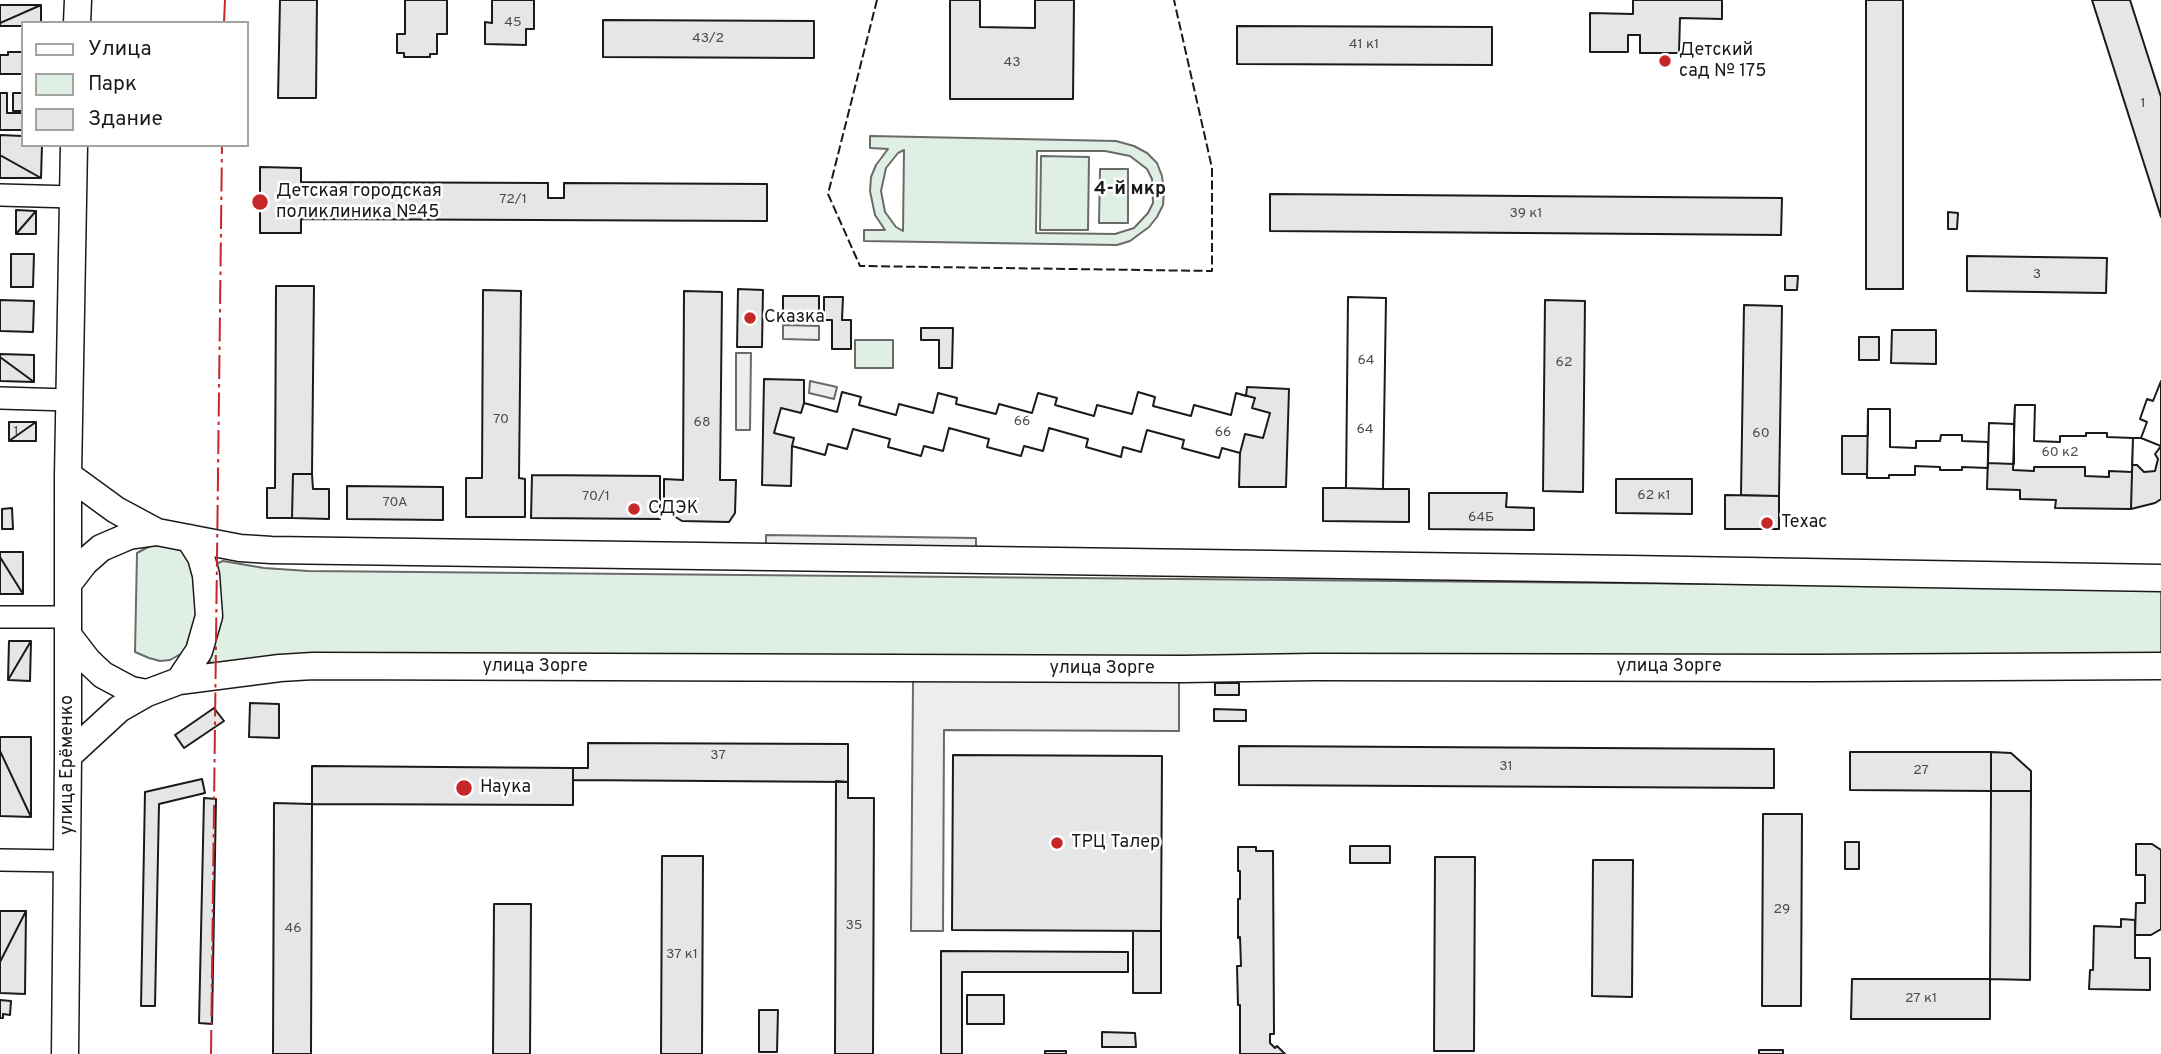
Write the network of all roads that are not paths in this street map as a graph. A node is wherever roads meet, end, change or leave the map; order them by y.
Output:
1 (78, 0) edge
2 (77, 21) edge
3 (75, 147) edge
4 (0, 195) edge
5 (73, 197) junction
6 (0, 398) edge
7 (69, 400) junction
8 (68, 475) junction
9 (157, 531) junction
10 (189, 538) junction
11 (2161, 578) edge
12 (68, 584) junction
13 (0, 617) edge
14 (68, 626) junction
15 (2161, 666) edge
16 (179, 681) junction
17 (147, 693) junction
18 (68, 756) junction
19 (0, 860) edge
20 (67, 861) junction
21 (65, 1054) edge

1 - 2 main road
3 - 5 main road, улица Ерёменко
4 - 5 street
5 - 7 main road, улица Ерёменко
6 - 7 street
7 - 8 main road, улица Ерёменко
8 - 9 main road
8 - 12 main road, улица Ерёменко
9 - 10 main road
9 - 12 main road
10 - 11 main road
10 - 16 main road
12 - 14 main road, улица Ерёменко
13 - 14 street
14 - 17 main road
14 - 18 main road, улица Ерёменко
15 - 16 main road, улица Зорге
16 - 17 main road, улица Зорге
17 - 18 main road, улица Зорге
18 - 20 main road, улица Ерёменко
19 - 20 street
20 - 21 main road, улица Ерёменко

